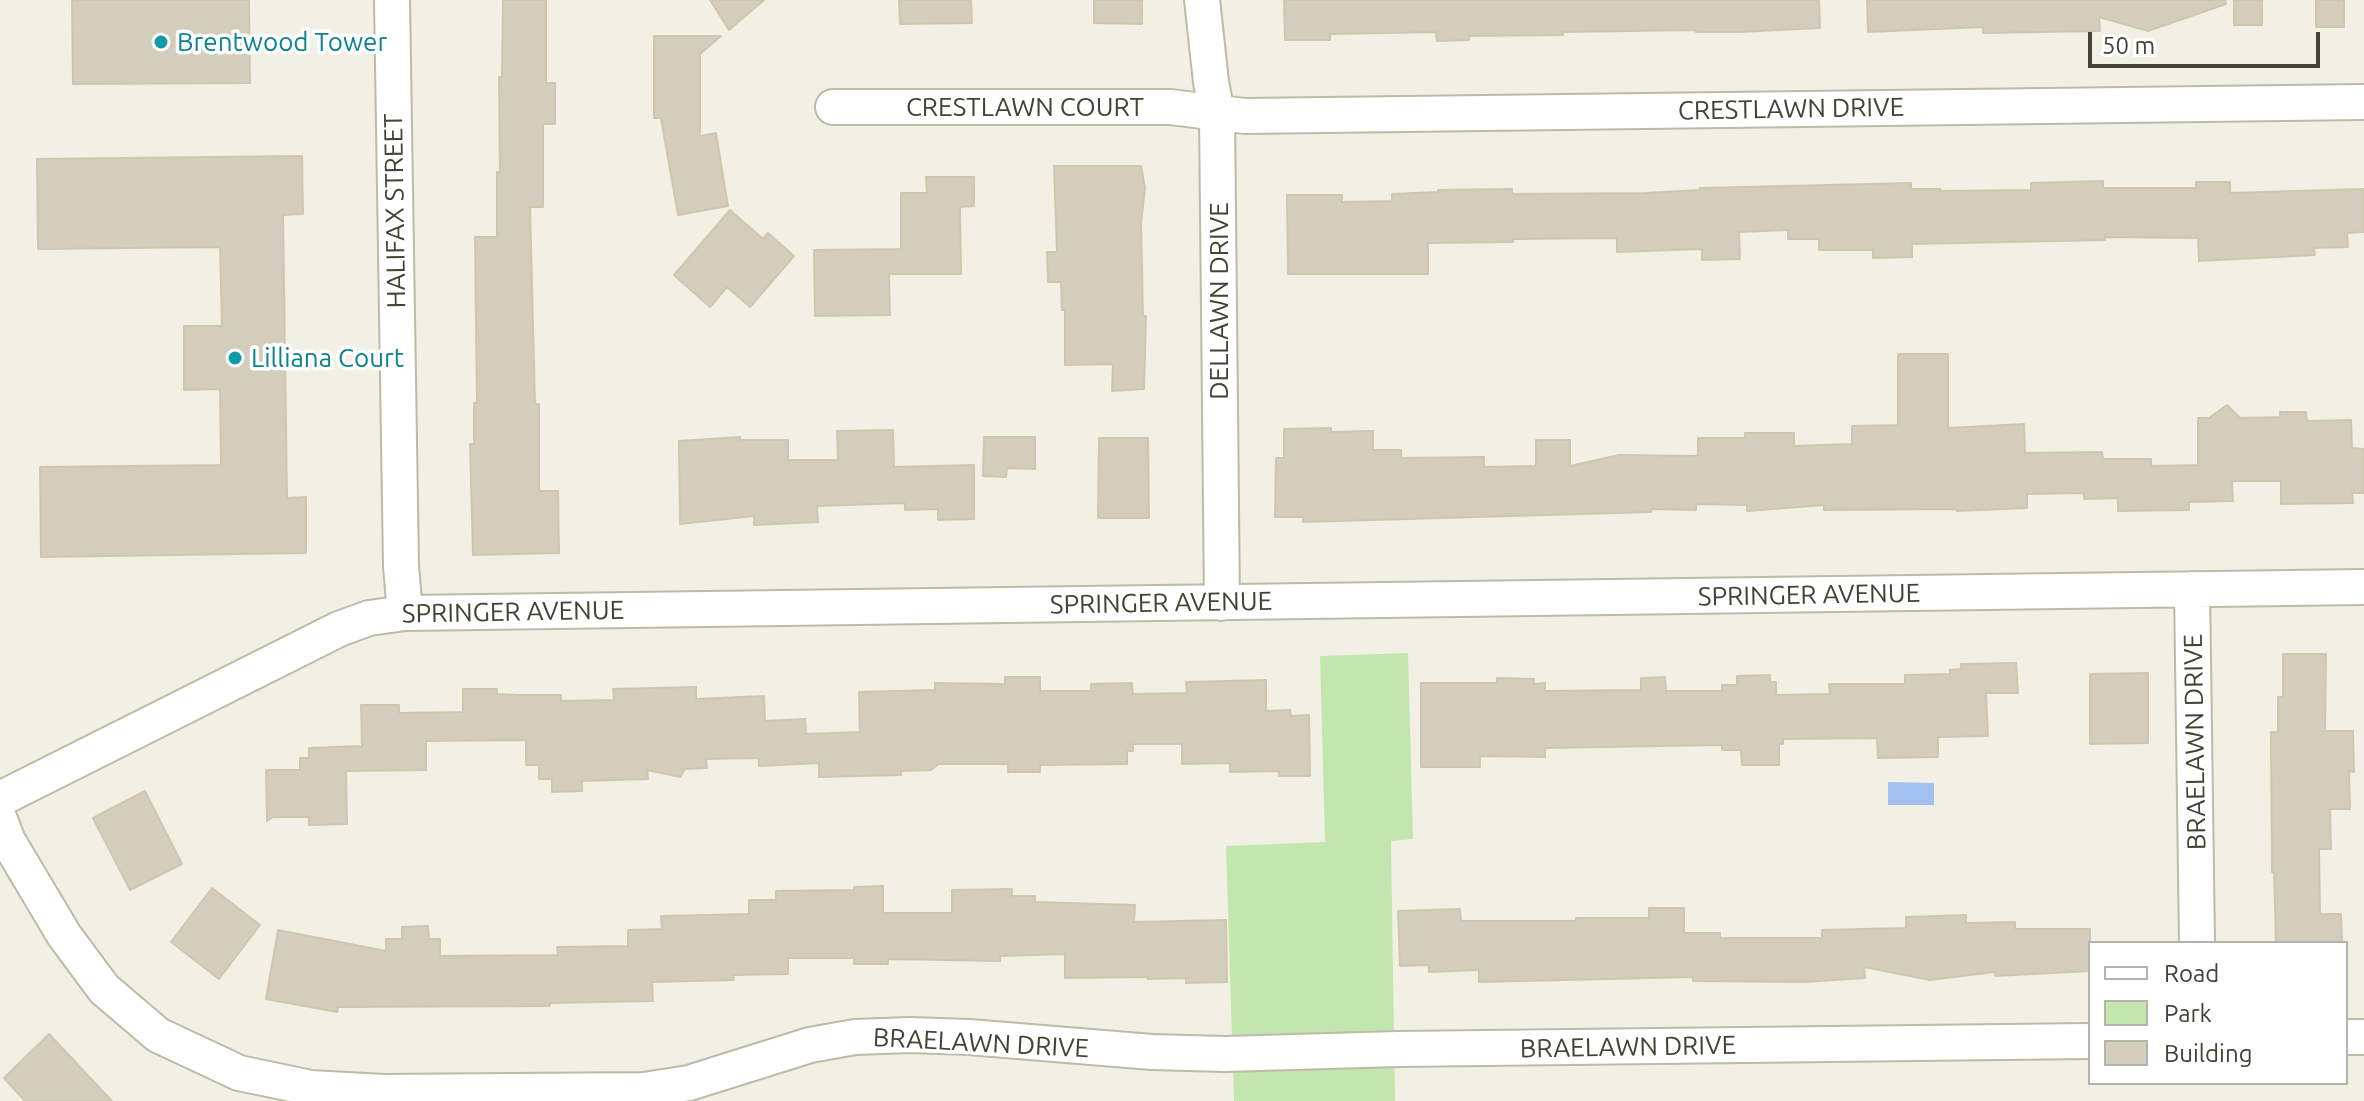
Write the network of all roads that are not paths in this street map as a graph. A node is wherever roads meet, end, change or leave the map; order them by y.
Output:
1 (392, 0) edge
2 (1202, 0) edge
3 (2364, 102) edge
4 (833, 107) dead end
5 (1217, 113) junction
6 (2364, 587) edge
7 (2192, 589) junction
8 (1222, 603) junction
9 (405, 613) junction
10 (0, 799) edge
11 (0, 820) edge
12 (2197, 941) edge
13 (2088, 1041) edge

1 - 9 street, HALIFAX STREET
2 - 5 street, DELLAWN DRIVE
3 - 5 street, CRESTLAWN DRIVE
4 - 5 street, CRESTLAWN COURT
5 - 8 street, DELLAWN DRIVE
6 - 7 street, SPRINGER AVENUE
7 - 8 street, SPRINGER AVENUE
7 - 12 street, BRAELAWN DRIVE
8 - 9 street, SPRINGER AVENUE
9 - 10 street, SPRINGER AVENUE
11 - 13 street, BRAELAWN DRIVE

